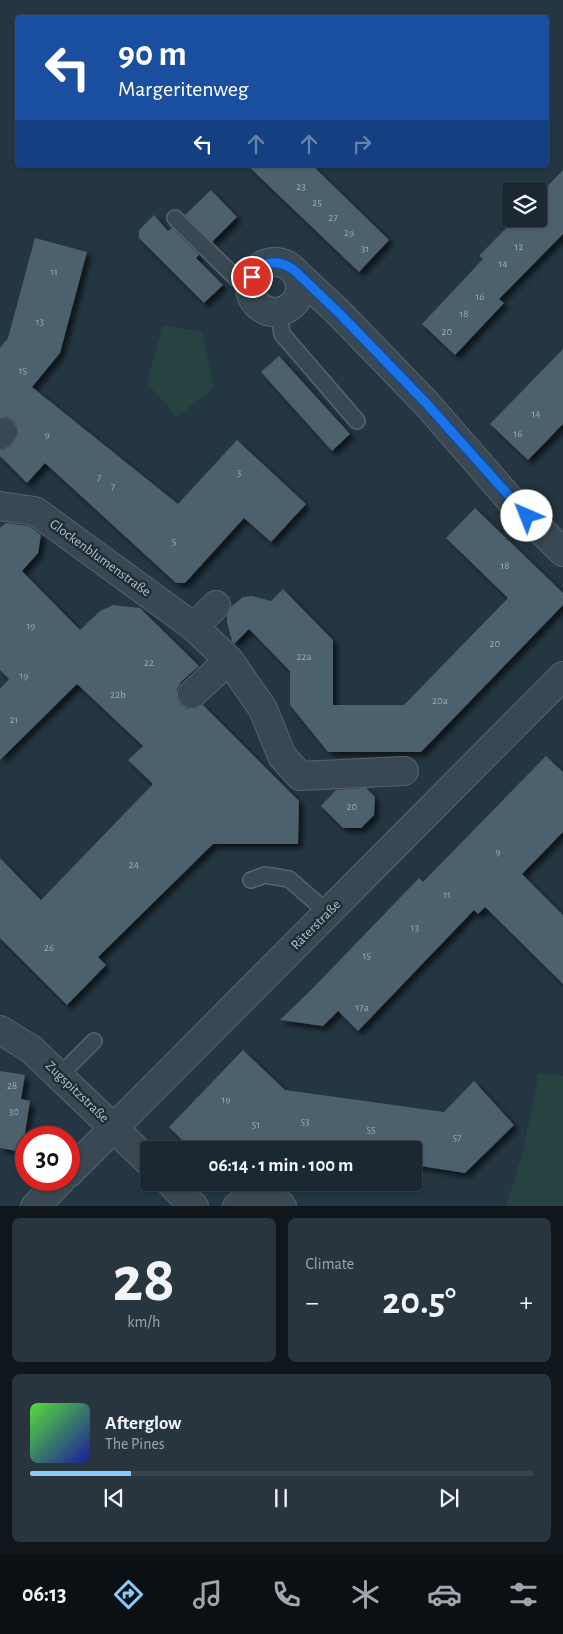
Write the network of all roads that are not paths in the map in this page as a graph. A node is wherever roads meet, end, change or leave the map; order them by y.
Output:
1 (175, 218) dead end
2 (294, 270) junction
3 (251, 282) junction
4 (279, 312) junction
5 (357, 421) dead end
6 (0, 506) edge
7 (563, 552) edge
8 (216, 605) dead end
9 (194, 627) junction
10 (229, 660) junction
11 (563, 676) edge
12 (192, 694) dead end
13 (404, 771) dead end
14 (251, 880) dead end
15 (328, 913) junction
16 (0, 1030) edge
17 (94, 1041) dead end
18 (60, 1075) junction
19 (114, 1127) junction
20 (140, 1153) edge
21 (80, 1161) edge
22 (50, 1191) edge
23 (179, 1191) edge
24 (35, 1206) edge
25 (194, 1206) edge
26 (237, 1206) edge
27 (282, 1206) edge

1 - 3 lane
2 - 3 street
2 - 4 street
2 - 7 street
3 - 4 street
4 - 5 lane
6 - 9 street, Glockenblumenstraße
8 - 9 street
9 - 10 street, Glockenblumenstraße
10 - 12 street
10 - 13 street, Glockenblumenstraße
11 - 15 street, Räterstraße
14 - 15 lane
15 - 19 street, Räterstraße
16 - 18 street, Zugspitzstraße
17 - 18 lane
18 - 19 street, Zugspitzstraße
19 - 20 street, Zugspitzstraße
19 - 21 street, Räterstraße
22 - 24 street
23 - 25 street
26 - 27 street

